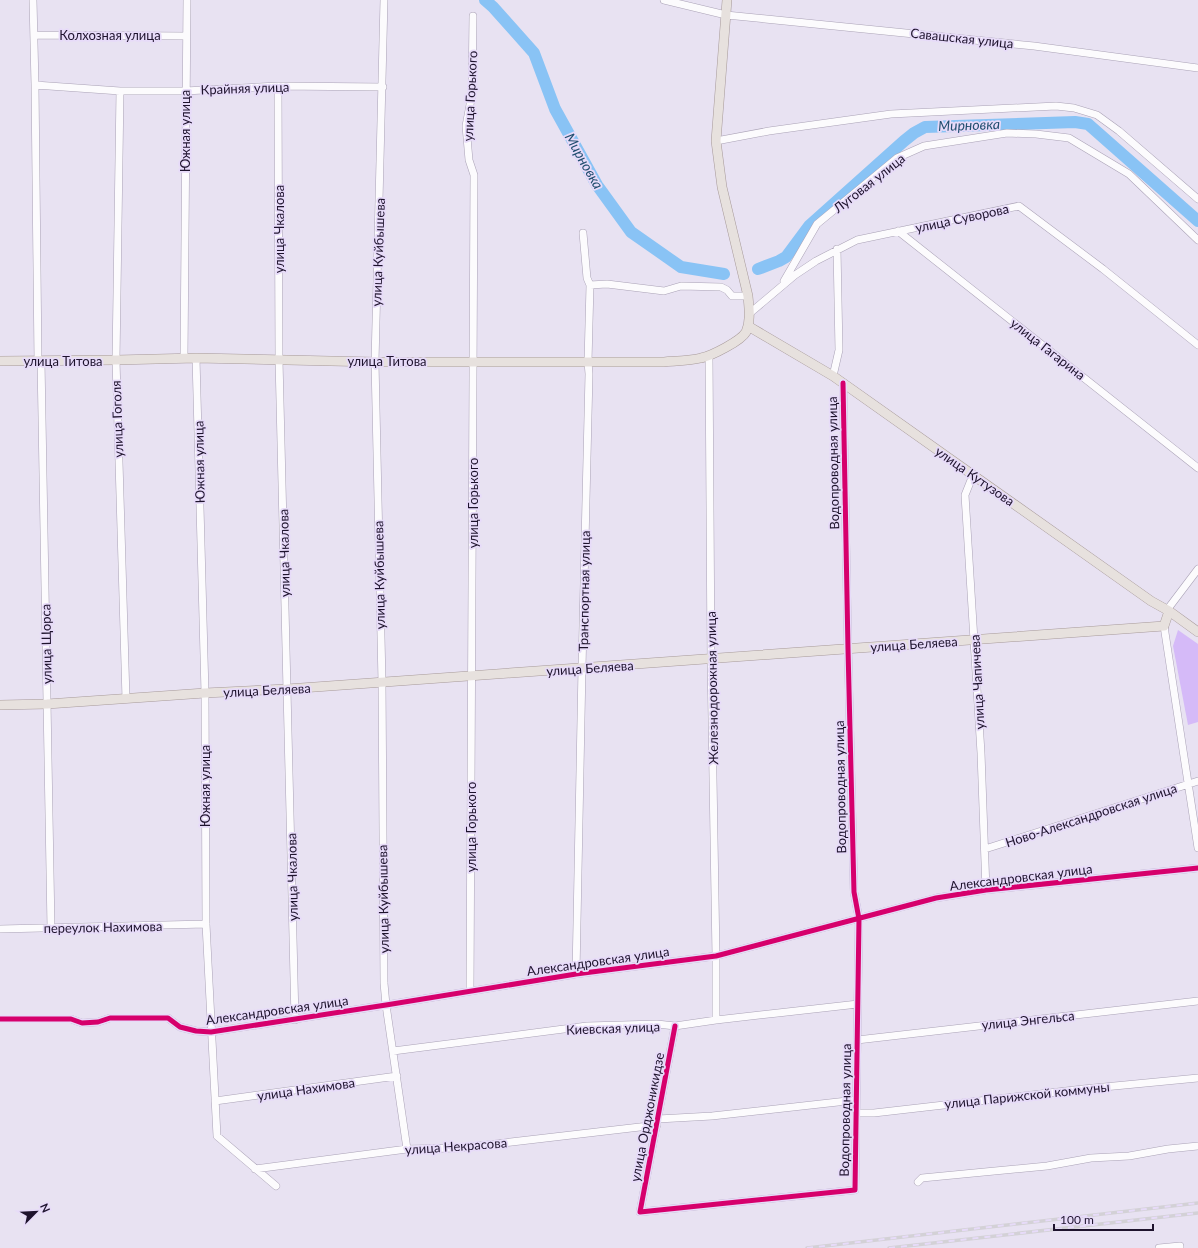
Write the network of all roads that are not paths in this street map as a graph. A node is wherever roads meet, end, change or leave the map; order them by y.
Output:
1 (33, 0) edge
2 (187, 0) edge
3 (384, 0) edge
4 (664, 0) edge
5 (727, 0) edge
6 (726, 15) junction
7 (473, 16) dead end
8 (35, 35) junction
9 (186, 36) junction
10 (1198, 68) edge
11 (35, 85) junction
12 (278, 86) junction
13 (383, 87) junction
14 (120, 91) junction
15 (185, 91) junction
16 (716, 141) junction
17 (1198, 199) edge
18 (898, 231) junction
19 (583, 233) dead end
20 (1198, 240) edge
21 (837, 249) junction
22 (590, 285) junction
23 (781, 287) junction
24 (748, 296) junction
25 (750, 313) junction
26 (748, 326) junction
27 (1198, 345) edge
28 (709, 356) junction
29 (184, 358) junction
30 (196, 358) junction
31 (116, 360) junction
32 (279, 360) junction
33 (0, 361) edge
34 (39, 361) junction
35 (472, 361) junction
36 (375, 362) junction
37 (588, 362) junction
38 (833, 376) junction
39 (843, 383) junction
40 (1198, 468) edge
41 (974, 475) junction
42 (1198, 569) edge
43 (1168, 610) junction
44 (1164, 626) junction
45 (1198, 632) edge
46 (975, 640) junction
47 (848, 649) junction
48 (711, 659) junction
49 (582, 668) junction
50 (472, 676) junction
51 (382, 682) junction
52 (287, 689) junction
53 (204, 693) junction
54 (126, 699) junction
55 (47, 704) junction
56 (0, 705) edge
57 (1198, 781) edge
58 (1188, 784) junction
59 (1196, 822) edge
60 (1198, 848) edge
61 (984, 849) junction
62 (1198, 868) edge
63 (986, 890) junction
64 (859, 919) junction
65 (206, 924) junction
66 (52, 928) junction
67 (0, 929) edge
68 (716, 956) junction
69 (576, 974) junction
70 (470, 992) junction
71 (1198, 1001) edge
72 (858, 1004) junction
73 (386, 1006) junction
74 (0, 1019) edge
75 (295, 1020) junction
76 (716, 1020) junction
77 (675, 1026) junction
78 (211, 1032) junction
79 (857, 1040) junction
80 (393, 1052) junction
81 (397, 1076) junction
82 (1198, 1078) edge
83 (856, 1100) junction
84 (215, 1101) junction
85 (856, 1113) junction
86 (657, 1122) junction
87 (1198, 1146) edge
88 (408, 1149) junction
89 (255, 1169) junction
90 (918, 1182) dead end
91 (276, 1186) dead end
92 (640, 1212) joint
93 (1159, 1248) edge
94 (1180, 1248) edge

1 - 8 street, улица Щорса
2 - 9 street, Южная улица
3 - 13 street, улица Куйбышева
4 - 6 street, Савашская улица
5 - 6 main road, улица Титова
6 - 10 street, Савашская улица
6 - 16 main road, улица Титова
7 - 35 street, улица Горького
8 - 9 street, Колхозная улица
8 - 11 street, улица Щорса
9 - 15 street, Южная улица
11 - 14 street, Крайняя улица
11 - 34 street, улица Щорса
12 - 13 street, Крайняя улица
12 - 15 street, Крайняя улица
12 - 32 street, улица Чкалова
13 - 36 street, улица Куйбышева
14 - 15 street, Крайняя улица
14 - 31 street, улица Гоголя
15 - 29 street, Южная улица
16 - 17 street
16 - 24 main road, улица Титова
18 - 21 street, улица Суворова
18 - 27 street, улица Суворова
18 - 40 street, улица Гагарина
19 - 22 street, Транспортная улица
20 - 23 street, Луговая улица
21 - 23 street, улица Суворова
21 - 38 street
22 - 24 street
22 - 37 street, Транспортная улица
23 - 25 street, улица Суворова
24 - 25 main road, улица Титова
25 - 26 main road, улица Титова
26 - 28 main road, улица Титова
26 - 38 main road, улица Кутузова
28 - 37 main road, улица Титова
28 - 48 street, Железнодорожная улица
29 - 30 main road, улица Титова
29 - 31 main road, улица Титова
30 - 32 main road, улица Титова
30 - 53 street, Южная улица
31 - 34 main road, улица Титова
31 - 54 street, улица Гоголя
32 - 36 main road, улица Титова
32 - 52 street, улица Чкалова
33 - 34 main road, улица Титова
34 - 55 street, улица Щорса
35 - 36 main road, улица Титова
35 - 37 main road, улица Титова
35 - 50 street, улица Горького
36 - 51 street, улица Куйбышева
37 - 49 street, Транспортная улица
38 - 39 main road, улица Кутузова
39 - 41 main road, улица Кутузова
39 - 47 street, Водопроводная улица
41 - 43 main road, улица Кутузова
41 - 46 street, улица Чапичева
42 - 43 street
43 - 44 main road
43 - 45 main road, улица Кутузова
44 - 46 main road, улица Беляева
44 - 58 street
46 - 47 main road, улица Беляева
46 - 61 street, улица Чапичева
47 - 48 main road, улица Беляева
47 - 64 street, Водопроводная улица
48 - 49 main road, улица Беляева
48 - 68 street, Железнодорожная улица
49 - 50 main road, улица Беляева
49 - 69 street, Транспортная улица
50 - 51 main road, улица Беляева
50 - 70 street, улица Горького
51 - 52 main road, улица Беляева
51 - 73 street, улица Куйбышева
52 - 53 main road, улица Беляева
52 - 75 street, улица Чкалова
53 - 54 main road, улица Беляева
53 - 65 street, Южная улица
54 - 55 main road, улица Беляева
55 - 56 main road, улица Беляева
55 - 66 street, улица Щорса
57 - 58 street, Ново-Александровская улица
58 - 59 street
58 - 61 street, Ново-Александровская улица
59 - 60 street
61 - 63 street, улица Чапичева
62 - 63 street, Александровская улица
63 - 64 street, Александровская улица
64 - 68 street, Александровская улица
64 - 72 street, Водопроводная улица
65 - 66 street, переулок Нахимова
65 - 78 street, Южная улица
66 - 67 street, переулок Нахимова
68 - 69 street, Александровская улица
68 - 76 street, Железнодорожная улица
69 - 70 street, Александровская улица
70 - 73 street, Александровская улица
71 - 79 street, улица Энгельса
72 - 76 street, Киевская улица
72 - 79 street, Водопроводная улица
73 - 75 street, Александровская улица
73 - 80 street, улица Куйбышева
74 - 78 street, Александровская улица
75 - 78 street, Александровская улица
76 - 77 street, Киевская улица
77 - 80 street, Киевская улица
77 - 86 street, улица Орджоникидзе
78 - 84 street, Южная улица
79 - 83 street, Водопроводная улица
80 - 81 street, улица Куйбышева
81 - 84 street, улица Нахимова
81 - 88 street, улица Куйбышева
82 - 85 street, улица Парижской коммуны
83 - 85 street, Водопроводная улица
83 - 86 street, улица Некрасова
84 - 89 street, Южная улица
85 - 92 street, Водопроводная улица
86 - 88 street, улица Некрасова
86 - 92 street, улица Орджоникидзе
87 - 90 street
88 - 89 street, улица Некрасова
89 - 91 street, Южная улица
93 - 94 street

